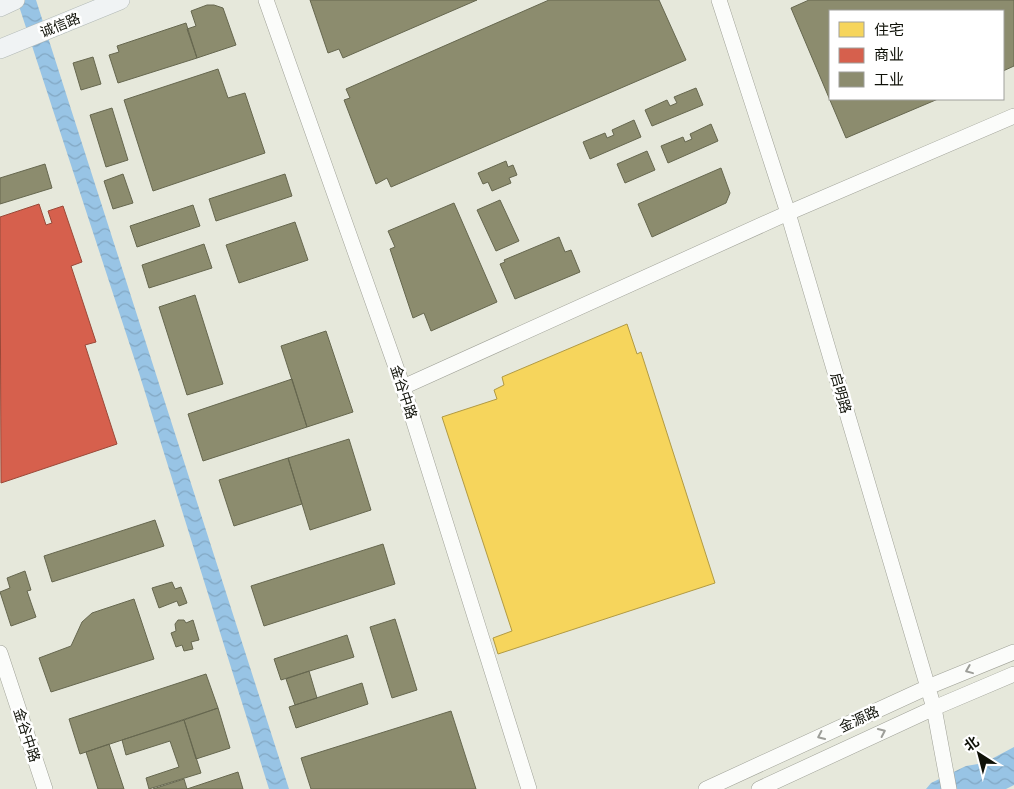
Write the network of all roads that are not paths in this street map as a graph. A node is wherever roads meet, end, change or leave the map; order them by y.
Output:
1 (120, 0) edge
2 (266, 0) edge
3 (719, 0) edge
4 (0, 49) edge
5 (1014, 116) edge
6 (788, 213) junction
7 (404, 387) junction
8 (1014, 652) edge
9 (0, 653) edge
10 (1014, 674) edge
11 (928, 687) junction
12 (934, 708) junction
13 (44, 789) edge
14 (528, 789) edge
15 (706, 789) edge
16 (758, 789) edge
17 (949, 789) edge

1 - 4 main road, 诚信路
2 - 7 street, 金谷中路
3 - 6 street, 启明路
5 - 6 street
6 - 7 street
6 - 11 street, 启明路
7 - 14 street, 金谷中路
8 -> 11 street, 金源路
9 - 13 street, 金谷中路
10 - 12 street, 金源路
11 - 12 street, 启明路
11 -> 15 street, 金源路
16 -> 12 street, 金源路
12 - 17 street, 启明路

